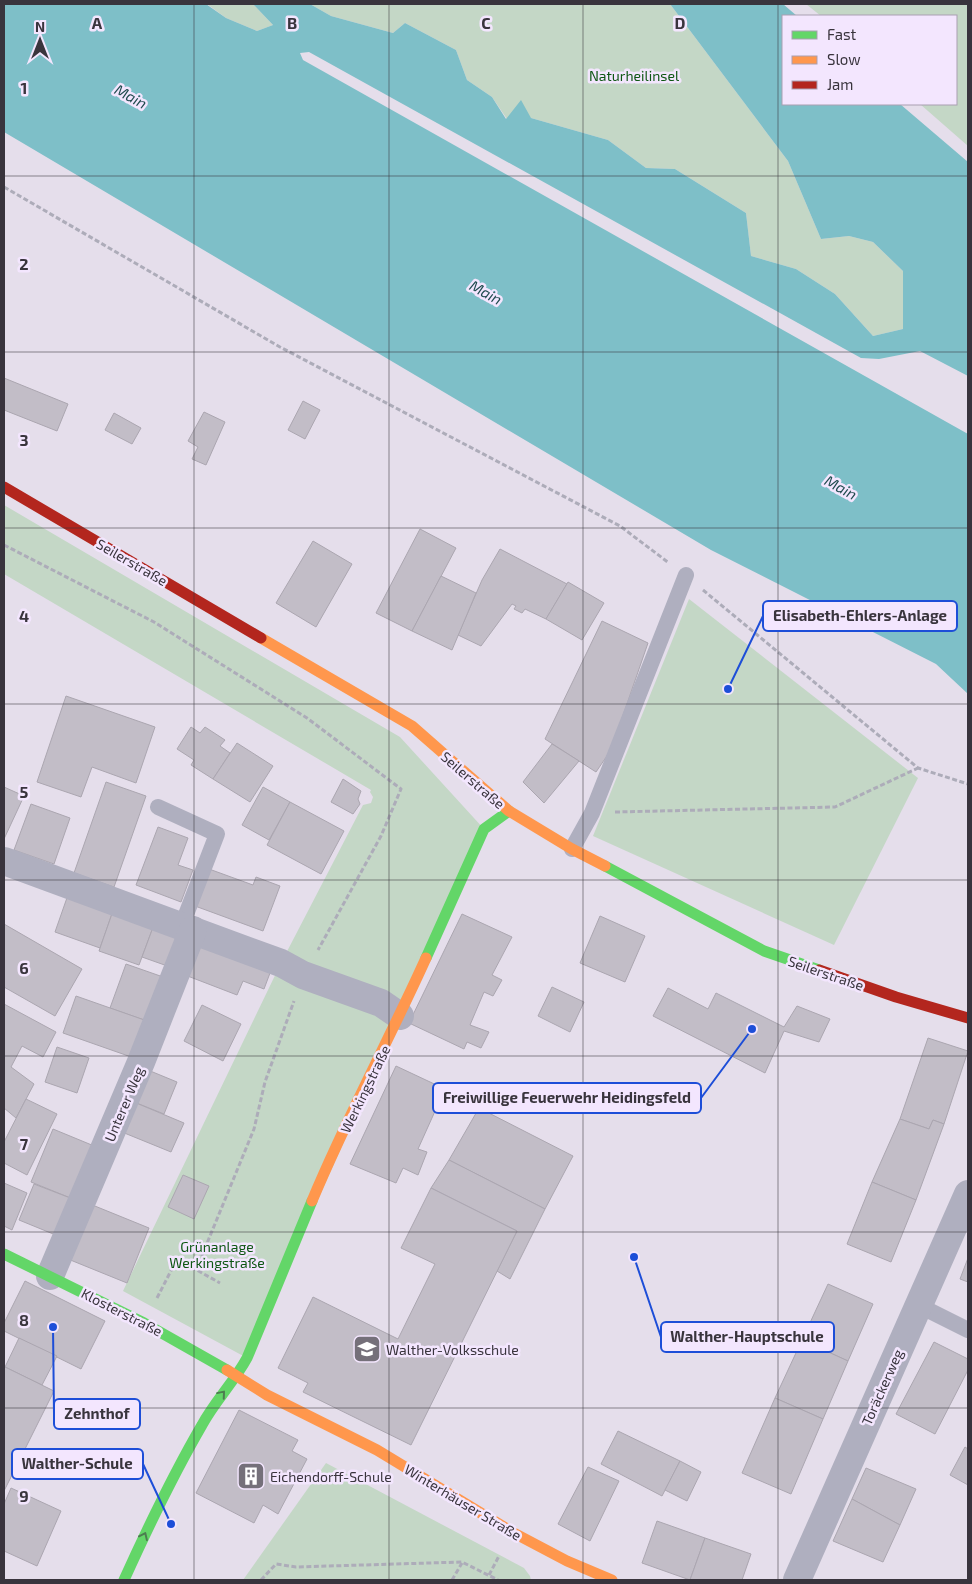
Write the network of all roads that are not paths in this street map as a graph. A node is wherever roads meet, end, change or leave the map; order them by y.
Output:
1 (4, 487) edge
2 (686, 575) road end
3 (158, 807) dead end
4 (509, 811) junction
5 (572, 849) junction
6 (4, 861) edge
7 (187, 927) junction
8 (400, 1016) junction
9 (968, 1018) edge
10 (968, 1194) edge
11 (4, 1254) edge
12 (50, 1276) junction
13 (918, 1305) junction
14 (968, 1330) edge
15 (237, 1377) junction
16 (602, 1578) edge
17 (124, 1580) edge
18 (797, 1580) edge

1 - 4 street, Seilerstraße
2 - 5 lane
3 - 7 lane, Unterer Weg
4 - 5 street, Seilerstraße
4 - 8 street, Werkingstraße
5 - 9 street, Seilerstraße
6 - 7 street
7 - 8 street
7 - 12 street, Unterer Weg
8 - 15 street, Werkingstraße
10 - 13 street, Toräckerweg
11 - 12 street, Klosterstraße
12 - 15 street, Klosterstraße
13 - 14 lane
13 - 18 street, Toräckerweg
15 - 16 street, Winterhäuser Straße
17 -> 15 street, Werkingstraße

